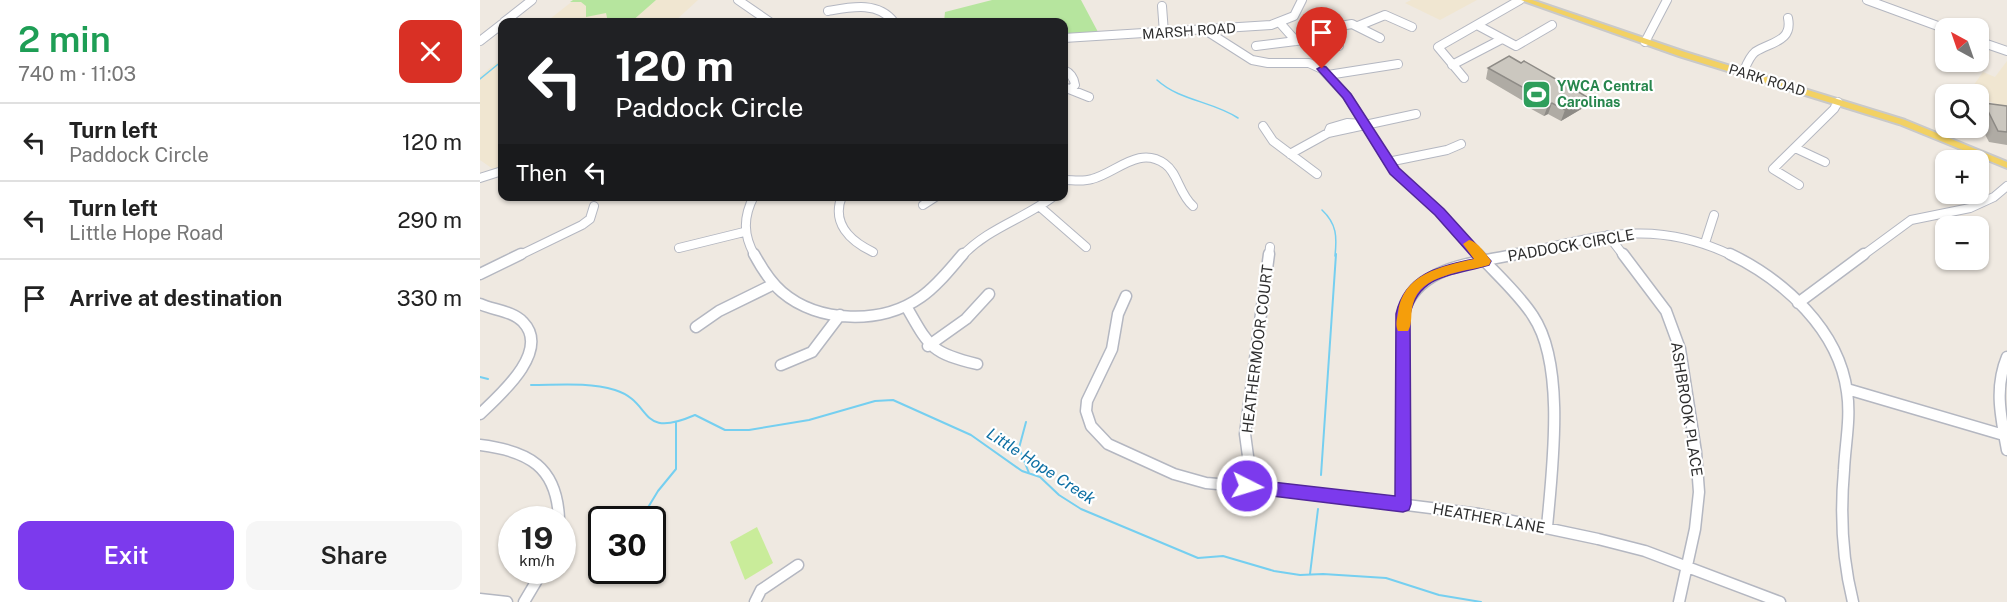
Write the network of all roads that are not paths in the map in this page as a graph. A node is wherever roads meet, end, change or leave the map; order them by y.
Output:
1 (532, 0) edge
2 (738, 0) edge
3 (1302, 0) edge
4 (1520, 0) edge
5 (1525, 0) edge
6 (1666, 0) edge
7 (1867, 0) edge
8 (854, 4) edge
9 (1162, 6) dead end
10 (828, 11) dead end
11 (509, 18) edge
12 (764, 18) edge
13 (892, 18) edge
14 (1788, 18) dead end
15 (1280, 23) junction
16 (1477, 25) junction
17 (1552, 25) dead end
18 (1935, 25) edge
19 (1358, 26) junction
20 (498, 27) edge
21 (1412, 27) dead end
22 (1205, 30) junction
23 (1164, 33) junction
24 (1317, 33) junction
25 (1068, 38) edge
26 (1380, 38) dead end
27 (1502, 39) junction
28 (480, 41) edge
29 (1296, 41) junction
30 (1645, 42) junction
31 (1989, 45) edge
32 (1256, 46) dead end
33 (1339, 46) dead end
34 (2007, 51) edge
35 (1398, 64) dead end
36 (1452, 65) junction
37 (1068, 71) edge
38 (1743, 73) junction
39 (1328, 75) junction
40 (1464, 78) dead end
41 (1068, 88) edge
42 (1068, 88) edge
43 (1089, 97) dead end
44 (1838, 102) junction
45 (1416, 114) dead end
46 (1365, 124) junction
47 (1263, 126) dead end
48 (1461, 144) dead end
49 (1795, 148) junction
50 (1290, 154) junction
51 (1388, 162) junction
52 (1825, 162) dead end
53 (2007, 165) edge
54 (498, 172) edge
55 (1317, 174) dead end
56 (480, 178) edge
57 (1068, 180) edge
58 (1799, 185) dead end
59 (2007, 186) edge
60 (752, 201) edge
61 (840, 201) edge
62 (929, 201) edge
63 (1046, 201) edge
64 (923, 205) dead end
65 (594, 206) dead end
66 (1039, 206) junction
67 (1193, 206) dead end
68 (1714, 215) dead end
69 (744, 232) junction
70 (1608, 235) junction
71 (1705, 243) junction
72 (1086, 247) dead end
73 (1270, 247) dead end
74 (679, 248) dead end
75 (873, 252) dead end
76 (1484, 261) junction
77 (480, 274) edge
78 (774, 284) junction
79 (989, 294) dead end
80 (1126, 296) dead end
81 (1798, 303) junction
82 (480, 304) edge
83 (906, 306) junction
84 (840, 315) junction
85 (696, 327) dead end
86 (928, 346) junction
87 (2007, 357) edge
88 (781, 364) dead end
89 (977, 364) dead end
90 (1847, 389) junction
91 (480, 414) edge
92 (2006, 436) edge
93 (480, 445) edge
94 (2007, 450) edge
95 (1247, 486) junction
96 (1403, 504) junction
97 (558, 506) edge
98 (1547, 528) junction
99 (798, 565) dead end
100 (1686, 567) junction
101 (535, 584) edge
102 (480, 599) edge
103 (507, 602) edge
104 (524, 602) edge
105 (755, 602) edge
106 (1679, 602) edge
107 (1780, 602) edge
108 (1853, 602) edge

1 - 11 street
2 - 12 street
3 - 15 street
4 - 16 street
5 - 30 main road, PARK ROAD
6 - 30 street
7 - 18 street
8 - 10 street
8 - 13 street
9 - 23 street
14 - 38 street
15 - 22 street, MARSH ROAD
15 - 29 street
16 - 27 street
16 - 36 street
17 - 27 street
19 - 21 street
19 - 24 street
19 - 26 street
20 - 28 street
22 - 23 street, MARSH ROAD
22 - 39 street
23 - 25 street, MARSH ROAD
24 - 29 street
24 - 33 street
27 - 36 street
29 - 32 street
30 - 38 main road, PARK ROAD
31 - 34 street
35 - 39 street
36 - 40 street
37 - 41 street
38 - 44 main road, PARK ROAD
39 - 46 street
42 - 43 street
44 - 49 street
44 - 53 main road, PARK ROAD
45 - 46 street
46 - 50 street
46 - 51 street
47 - 50 street
48 - 51 street
49 - 52 street
49 - 58 street
50 - 55 street
51 - 76 street
54 - 56 street
57 - 67 street
59 - 81 street
60 - 69 street
61 - 75 street
62 - 64 street
63 - 66 street
65 - 77 street
66 - 72 street
66 - 83 street
68 - 71 street
69 - 74 street
69 - 78 street
70 - 71 street, PADDOCK CIRCLE
70 - 76 street, PADDOCK CIRCLE
70 - 100 street, ASHBROOK PLACE
71 - 81 street, PADDOCK CIRCLE
73 - 95 street, HEATHERMOOR COURT
76 - 96 street, PADDOCK CIRCLE
76 - 98 street
78 - 84 street
78 - 85 street
79 - 86 street
80 - 95 street, HEATHER LANE
81 - 90 street, PADDOCK CIRCLE
82 - 91 street
83 - 84 street
83 - 86 street
84 - 88 street
86 - 89 street
87 - 92 street
90 - 92 street
90 - 108 street, PADDOCK CIRCLE
92 - 94 street
93 - 97 street
95 - 96 street, HEATHER LANE
96 - 98 street, HEATHER LANE
98 - 100 street, HEATHER LANE
99 - 105 street
100 - 106 street, ASHBROOK PLACE
100 - 107 street, HEATHER LANE
101 - 104 street
102 - 103 street

